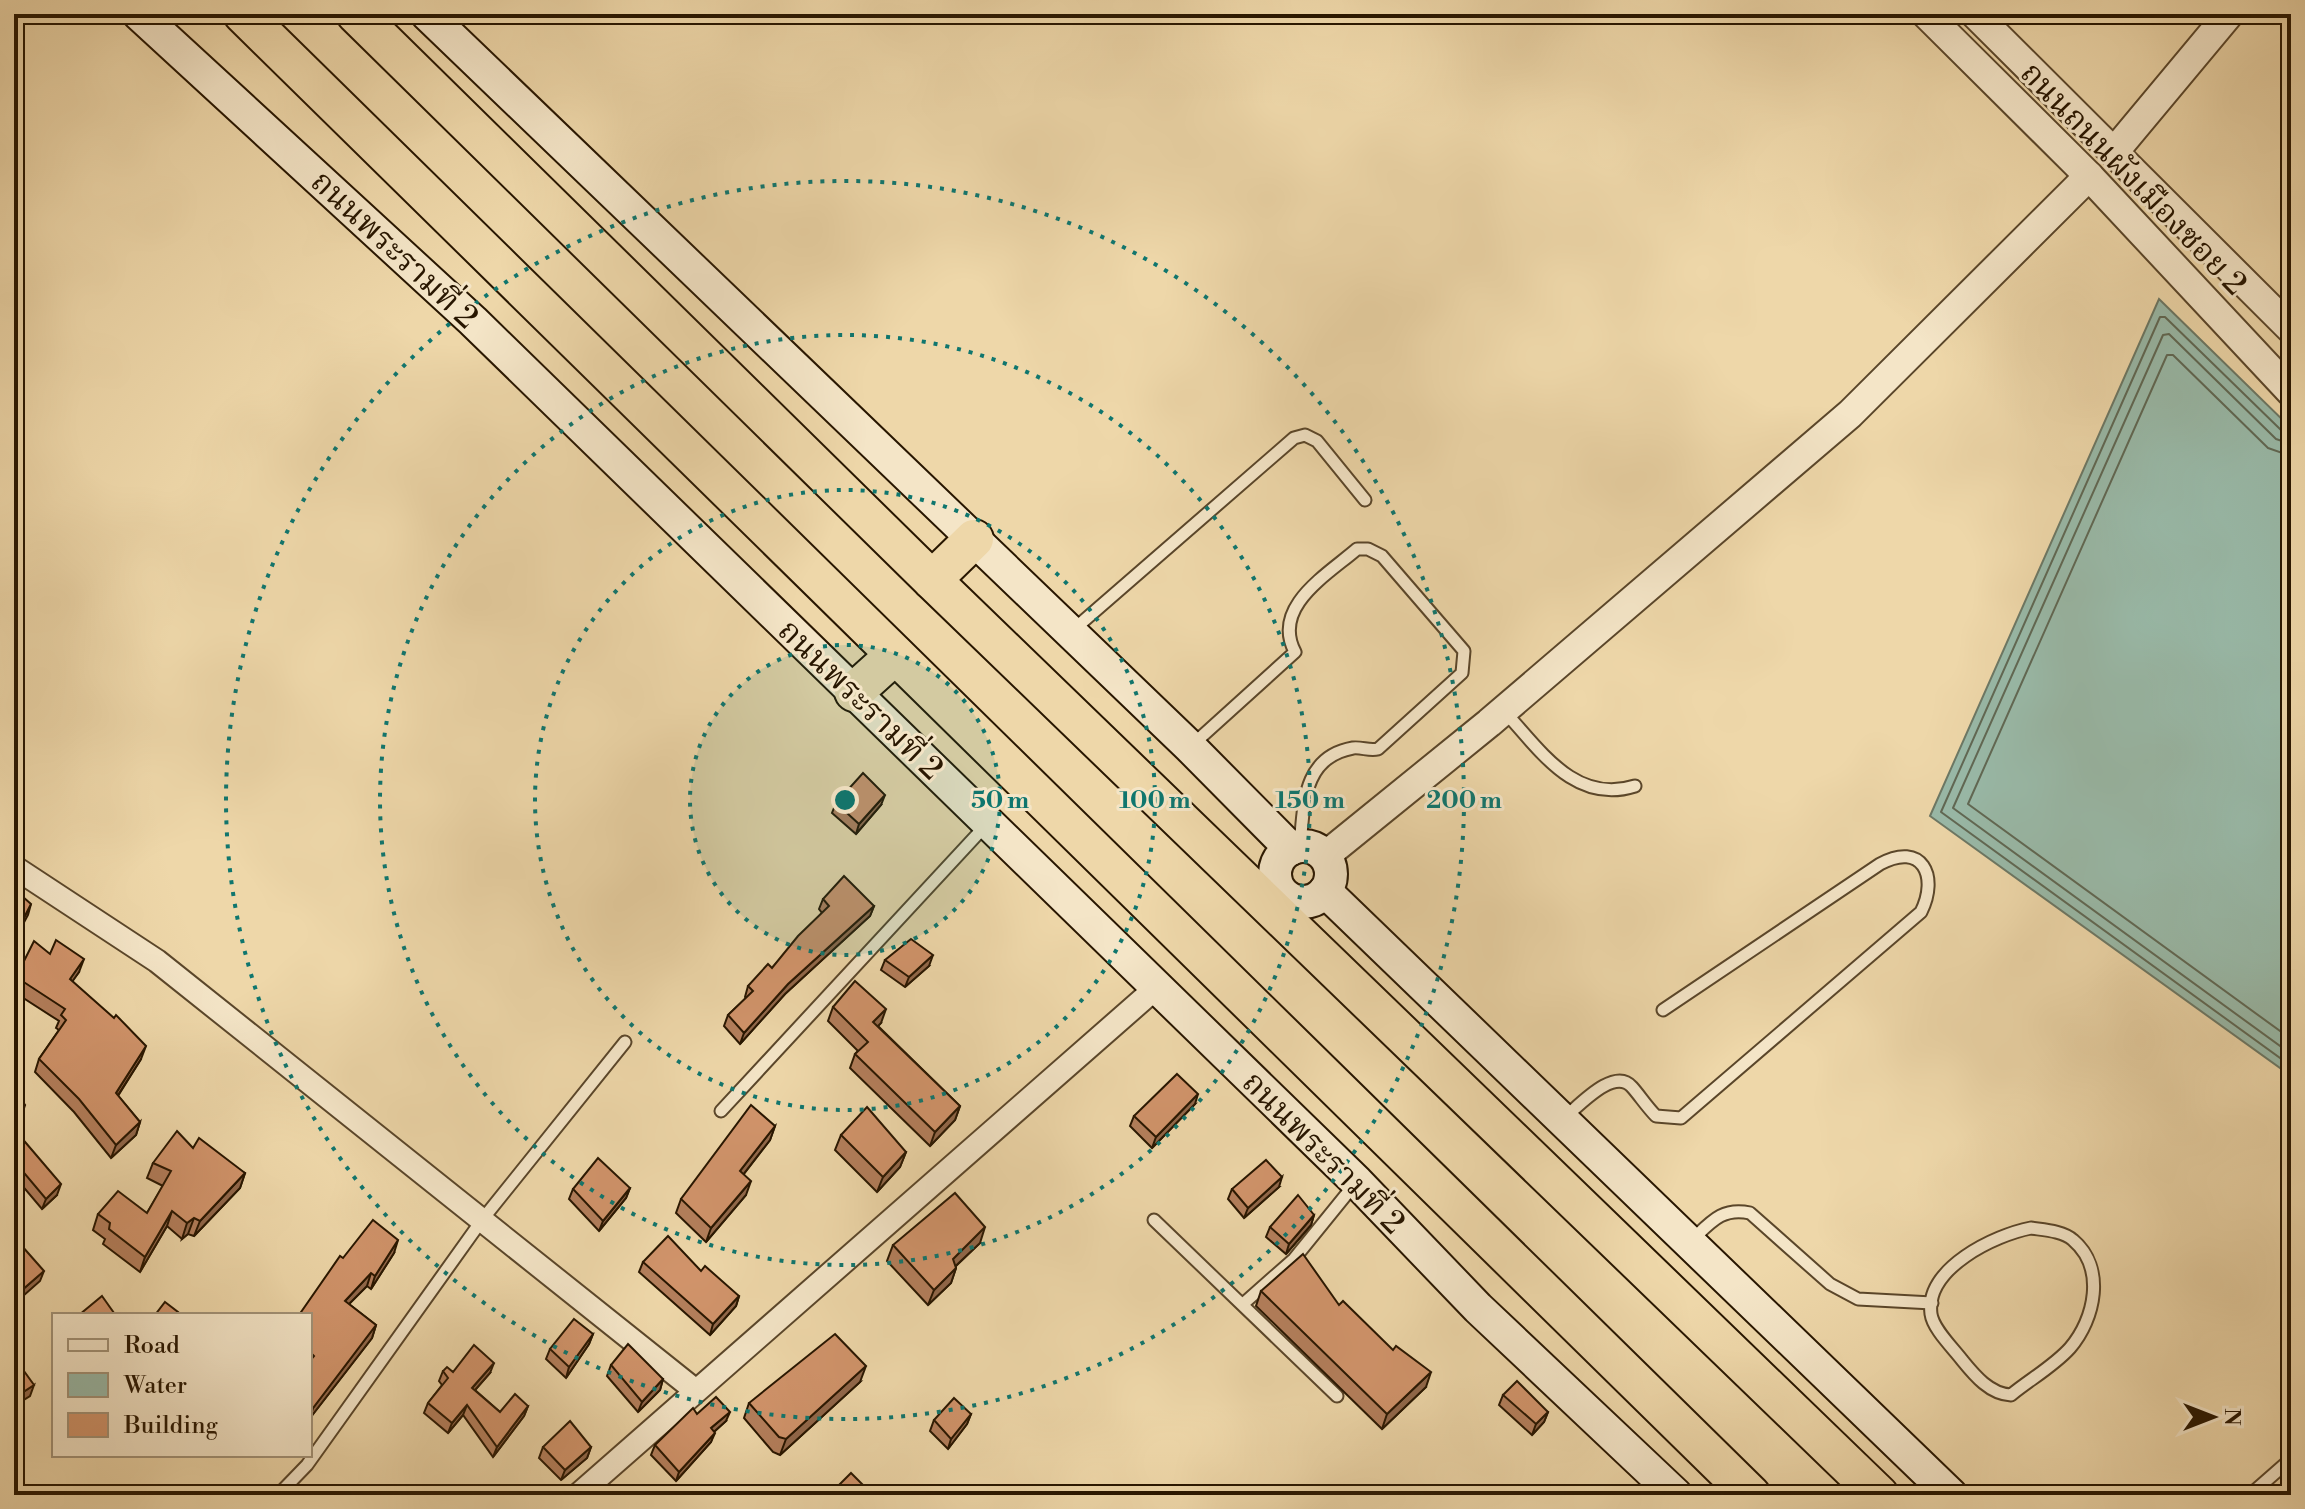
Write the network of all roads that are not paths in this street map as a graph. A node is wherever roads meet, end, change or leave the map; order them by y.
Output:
1 (139, 14) edge
2 (243, 14) edge
3 (356, 14) edge
4 (427, 14) edge
5 (1926, 14) edge
6 (1975, 14) edge
7 (2229, 14) edge
8 (2114, 152) junction
9 (2089, 176) junction
10 (2291, 329) edge
11 (2291, 392) edge
12 (1365, 500) dead end
13 (974, 539) junction
14 (932, 580) junction
15 (1071, 633) junction
16 (895, 655) junction
17 (854, 692) junction
18 (1503, 711) junction
19 (1190, 747) junction
20 (1635, 786) dead end
21 (988, 822) junction
22 (1305, 850) junction
23 (14, 867) edge
24 (1297, 901) junction
25 (1157, 987) junction
26 (1663, 1010) dead end
27 (625, 1042) dead end
28 (721, 1111) dead end
29 (1563, 1119) junction
30 (1357, 1182) junction
31 (482, 1220) junction
32 (1154, 1220) dead end
33 (1688, 1244) junction
34 (1932, 1303) junction
35 (1243, 1304) junction
36 (696, 1391) junction
37 (1337, 1396) dead end
38 (2291, 1459) edge
39 (278, 1495) edge
40 (578, 1495) edge
41 (1676, 1495) edge
42 (1751, 1495) edge
43 (1879, 1495) edge
44 (1951, 1495) edge
45 (2250, 1495) edge

1 - 17 main road, ถนนพระรามที่ 2
2 - 16 highway, ถนนพระรามที่ 2
3 - 14 highway
4 - 13 main road
5 - 9 street, ถนนถนนผังเมืองซอย 2
6 - 8 street, ถนนถนนผังเมืองซอย 2
7 - 8 street
8 - 10 street, ถนนถนนผังเมืองซอย 2
9 - 11 street, ถนนถนนผังเมืองซอย 2
9 - 18 street
12 - 15 lane
13 - 14 highway
13 - 15 main road
14 - 24 highway
15 - 19 main road
16 - 17 highway
16 - 42 highway, ถนนพระรามที่ 2
17 - 21 main road, ถนนพระรามที่ 2
18 - 20 lane
18 - 22 street
19 - 22 main road
19 - 22 lane
21 - 25 main road, ถนนพระรามที่ 2
21 - 28 lane
22 - 24 main road
22 - 24 main road
23 - 31 street
24 - 29 main road
24 - 43 highway
25 - 30 main road, ถนนพระรามที่ 2
25 - 36 street
26 - 29 lane
27 - 31 lane
29 - 33 main road
30 - 35 lane
30 - 41 main road, ถนนพระรามที่ 2
31 - 36 street
31 - 39 lane
32 - 35 lane
33 - 34 lane
33 - 44 main road
34 - 34 lane
35 - 37 lane
36 - 40 street
38 - 45 lane

